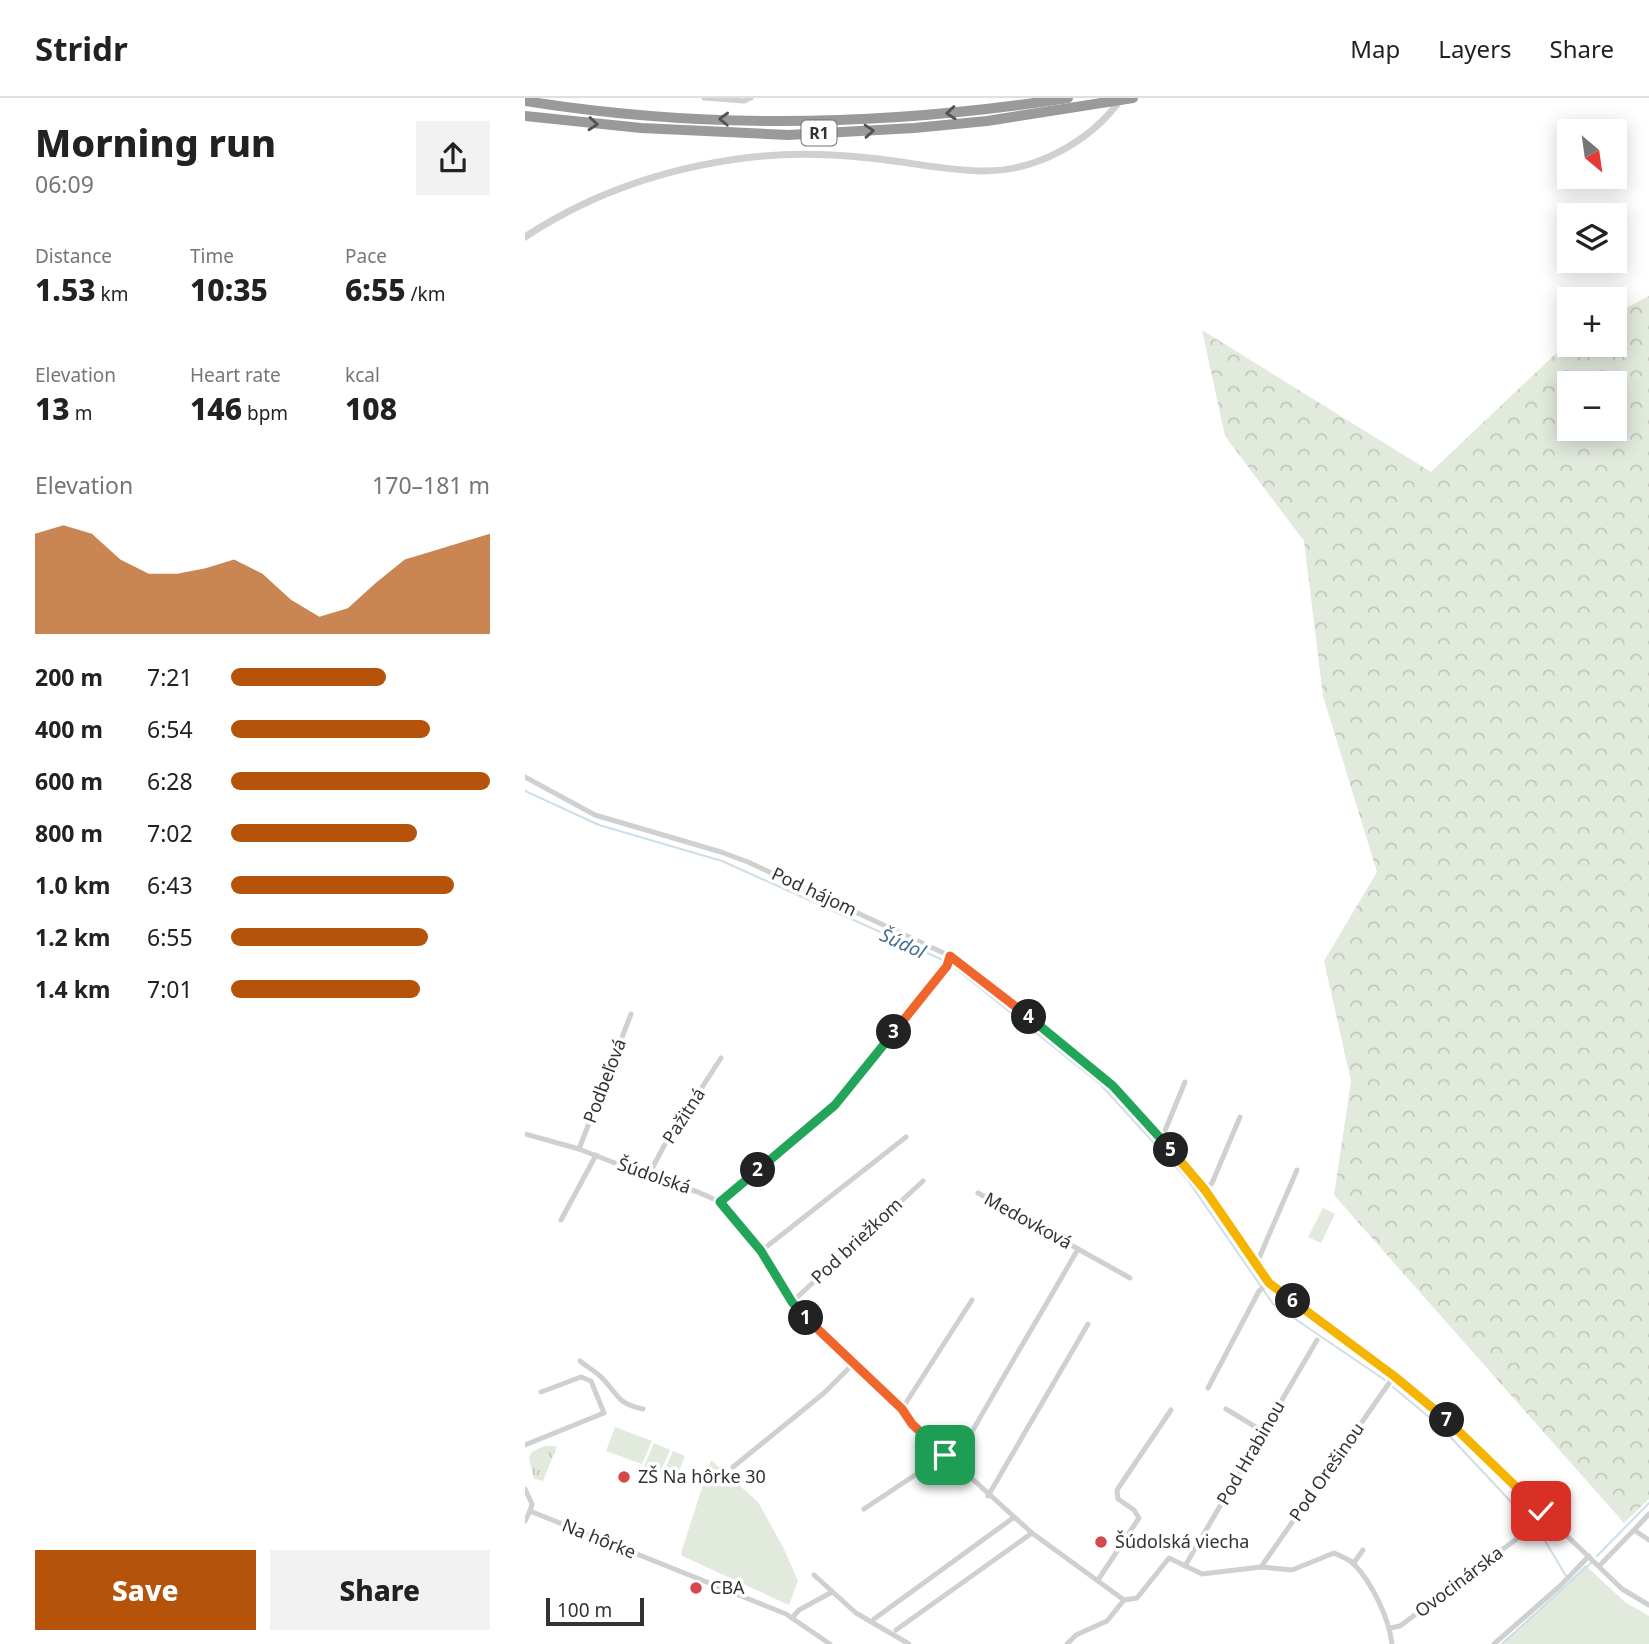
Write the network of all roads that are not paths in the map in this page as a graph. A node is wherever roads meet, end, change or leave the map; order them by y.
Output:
1 (703, 98) edge
2 (711, 98) edge
3 (751, 98) edge
4 (1067, 98) edge
5 (1131, 98) edge
6 (1117, 100) edge
7 (525, 101) edge
8 (525, 116) edge
9 (525, 237) edge
10 (525, 776) edge
11 (949, 957) junction
12 (631, 1014) dead end
13 (721, 1058) dead end
14 (1185, 1082) dead end
15 (1240, 1117) dead end
16 (525, 1134) edge
17 (1159, 1136) junction
18 (906, 1138) dead end
19 (579, 1149) junction
20 (596, 1155) junction
21 (1297, 1170) dead end
22 (649, 1176) junction
23 (923, 1181) dead end
24 (1205, 1190) junction
25 (978, 1192) dead end
26 (720, 1202) junction
27 (561, 1220) dead end
28 (1078, 1249) junction
29 (761, 1251) junction
30 (1256, 1265) junction
31 (1131, 1278) dead end
32 (1264, 1287) junction
33 (972, 1300) dead end
34 (792, 1302) junction
35 (1088, 1324) dead end
36 (1317, 1340) dead end
37 (580, 1362) dead end
38 (853, 1364) junction
39 (592, 1370) junction
40 (1394, 1376) junction
41 (587, 1378) junction
42 (1208, 1388) dead end
43 (541, 1392) dead end
44 (643, 1409) dead end
45 (902, 1409) junction
46 (1226, 1409) dead end
47 (1171, 1410) dead end
48 (1264, 1432) junction
49 (525, 1446) edge
50 (945, 1455) junction
51 (954, 1464) junction
52 (733, 1467) dead end
53 (525, 1489) edge
54 (989, 1496) junction
55 (864, 1509) dead end
56 (530, 1511) junction
57 (1649, 1514) edge
58 (1013, 1518) junction
59 (525, 1521) edge
60 (1634, 1530) junction
61 (1526, 1532) dead end
62 (1032, 1533) junction
63 (1649, 1539) edge
64 (1363, 1550) dead end
65 (1589, 1556) junction
66 (1353, 1564) junction
67 (1599, 1565) junction
68 (1185, 1566) junction
69 (1261, 1567) junction
70 (814, 1575) dead end
71 (1098, 1580) junction
72 (832, 1592) junction
73 (1125, 1600) junction
74 (1649, 1605) edge
75 (792, 1618) junction
76 (874, 1619) dead end
77 (1390, 1628) junction
78 (896, 1630) dead end
79 (830, 1644) edge
80 (909, 1644) edge
81 (1067, 1644) edge
82 (1392, 1644) edge
83 (1494, 1644) edge

1 - 2 street
2 - 3 street
4 -> 7 highway, R1
5 - 6 highway, R1
8 -> 6 highway, R1
6 - 9 street
10 - 11 street, Pod hájom
11 - 17 street, Pod hájom
11 - 26 street
12 - 19 street, Podbeľová
13 - 22 street, Pažitná
14 - 17 street
15 - 24 street
16 - 19 street, Šúdolská
17 - 24 street, Pod hájom
18 - 29 street
19 - 20 street, Šúdolská
20 - 22 street, Šúdolská
20 - 27 street
21 - 30 street
22 - 26 street, Šúdolská
23 - 34 street, Pod briežkom
24 - 30 street, Pod hájom
25 - 28 street, Medovková
26 - 29 street, Šúdolská
28 - 31 street, Medovková
28 - 51 street, Medovková
29 - 34 street, Šúdolská
30 - 32 street, Pod hájom
32 - 40 street, Pod hájom
32 - 42 street
33 - 45 street
34 - 38 street, Šúdolská
35 - 54 street
36 - 48 street, Pod Hrabinou
37 - 39 street
38 - 45 street, Šúdolská
38 - 52 street
39 - 41 street
39 - 44 street
40 - 65 street, Pod hájom
40 - 69 street, Pod Orešinou
41 - 43 street
41 - 49 street
45 - 50 street, Šúdolská
46 - 48 street
47 - 71 street
48 - 68 street, Pod Hrabinou
50 - 51 street, Šúdolská
50 - 55 street
51 - 54 street, Šúdolská
53 - 56 street
54 - 58 street, Šúdolská
56 - 59 street
56 - 75 street, Na hôrke
57 - 60 street
58 - 62 street, Šúdolská
58 - 76 street
60 - 63 street
60 - 67 street
61 - 77 street, Ovocinárska
62 - 71 street, Šúdolská
62 - 78 street
64 - 66 street
65 - 67 street, Pod hájom
65 - 83 street
66 - 69 street
66 - 77 street
67 - 74 street, Pod hájom
68 - 69 street
68 - 73 street
70 - 72 street
71 - 73 street, Šúdolská
72 - 75 street
72 - 80 street
73 - 81 street
75 - 79 street, Na hôrke
77 - 82 street

